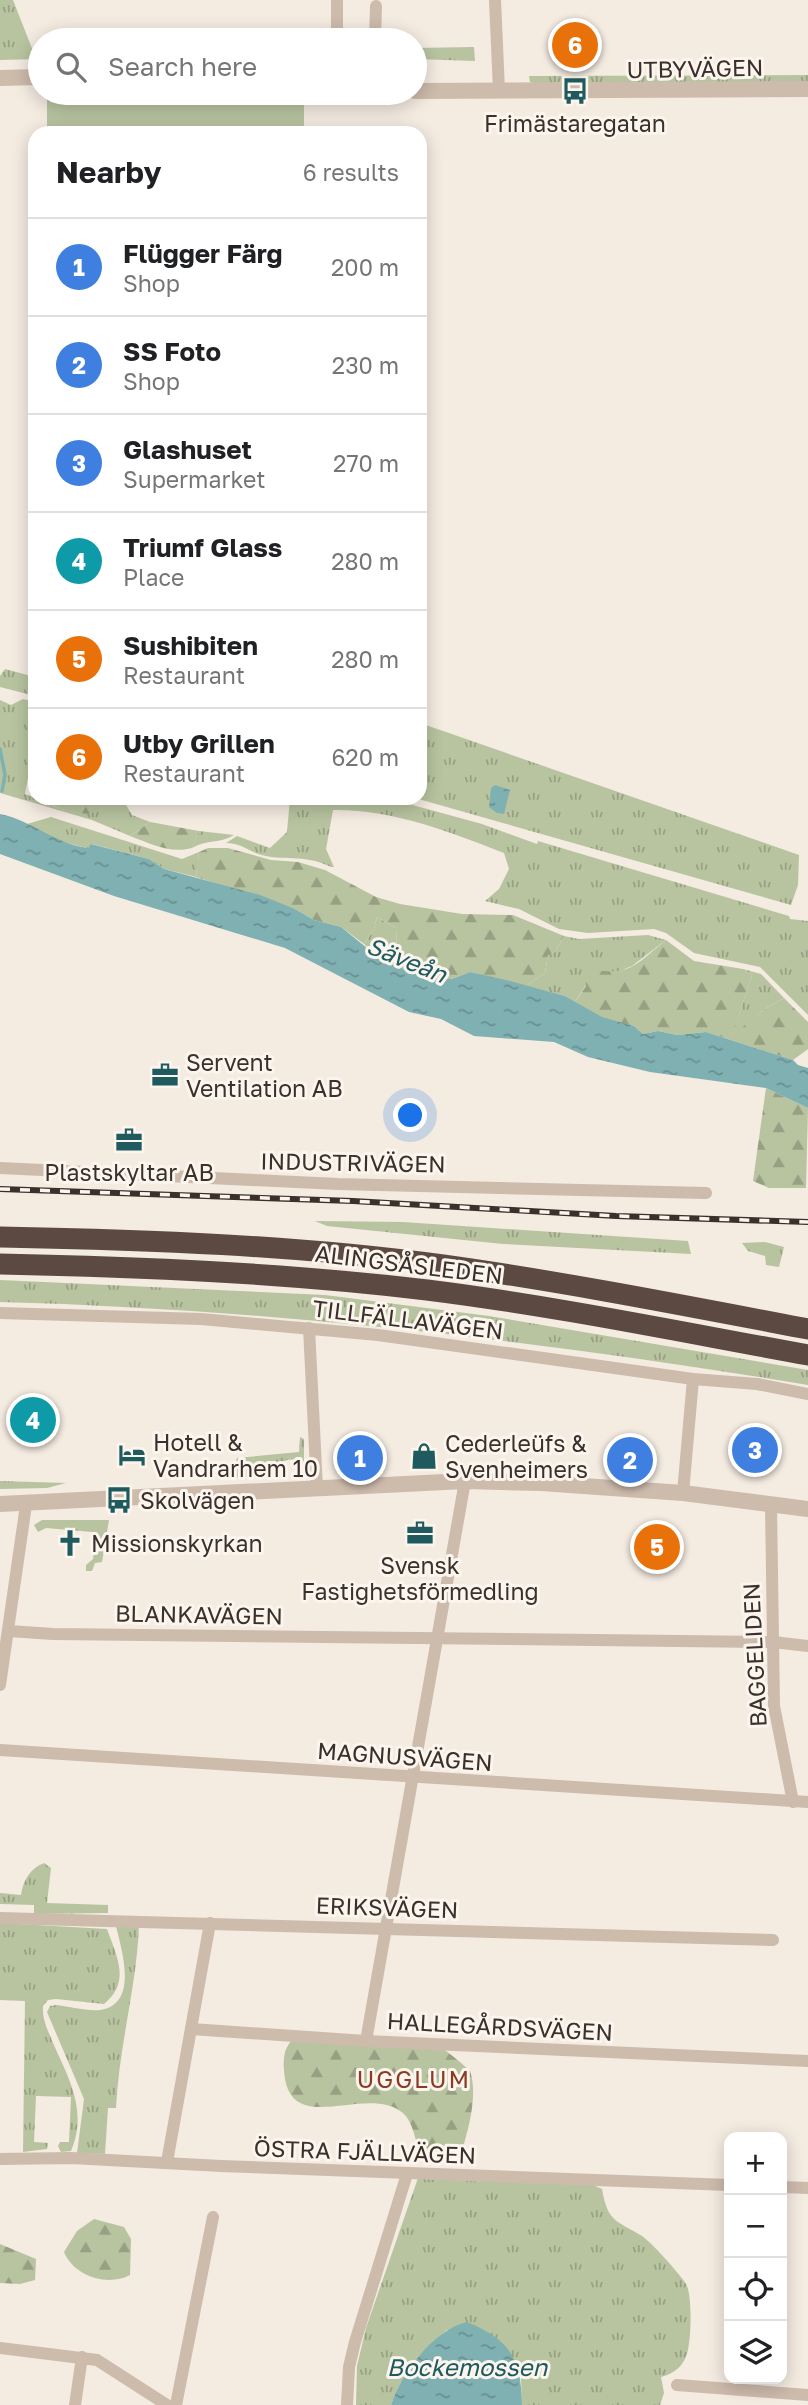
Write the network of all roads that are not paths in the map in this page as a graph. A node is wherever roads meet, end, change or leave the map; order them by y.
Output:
1 (337, 0) edge
2 (495, 0) edge
3 (376, 6) dead end
4 (337, 28) edge
5 (375, 28) edge
6 (28, 77) edge
7 (0, 78) edge
8 (808, 89) edge
9 (427, 91) edge
10 (499, 91) junction
11 (0, 1168) edge
12 (706, 1193) dead end
13 (0, 1237) edge
14 (0, 1264) edge
15 (0, 1313) edge
16 (309, 1328) junction
17 (808, 1329) edge
18 (808, 1354) edge
19 (693, 1379) junction
20 (808, 1394) edge
21 (465, 1481) junction
22 (317, 1489) junction
23 (684, 1493) junction
24 (0, 1504) edge
25 (26, 1505) junction
26 (771, 1505) junction
27 (808, 1509) edge
28 (9, 1631) junction
29 (438, 1638) junction
30 (773, 1642) junction
31 (808, 1646) edge
32 (0, 1685) edge
33 (0, 1750) edge
34 (413, 1778) junction
35 (808, 1801) edge
36 (793, 1802) junction
37 (0, 1918) edge
38 (210, 1923) junction
39 (387, 1928) junction
40 (773, 1940) dead end
41 (191, 2029) junction
42 (366, 2041) junction
43 (808, 2062) edge
44 (0, 2160) edge
45 (167, 2162) junction
46 (407, 2174) junction
47 (724, 2185) edge
48 (787, 2187) edge
49 (808, 2188) edge
50 (213, 2217) dead end
51 (0, 2348) edge
52 (82, 2357) junction
53 (677, 2385) dead end
54 (808, 2395) edge
55 (75, 2405) edge
56 (167, 2405) edge
57 (176, 2405) edge
58 (348, 2405) edge

1 - 4 street
2 - 10 street
3 - 5 street
6 - 7 street
8 - 10 street, UTBYVÄGEN
9 - 10 street, UTBYVÄGEN
11 - 12 street, INDUSTRIVÄGEN
13 - 17 highway
14 - 18 highway, ALINGSÅSLEDEN
15 - 16 street, TILLFÄLLAVÄGEN
16 - 19 street, TILLFÄLLAVÄGEN
16 - 22 street
19 - 20 street, TILLFÄLLAVÄGEN
19 - 23 street
21 - 22 street
21 - 23 street
21 - 29 street
22 - 25 street
23 - 26 street
24 - 25 street
25 - 28 street
26 - 27 street
26 - 30 street, BAGGELIDEN
28 - 29 street, BLANKAVÄGEN
28 - 32 street
29 - 30 street, BLANKAVÄGEN
29 - 34 street
30 - 31 street, BLANKAVÄGEN
30 - 36 street, BAGGELIDEN
33 - 34 street, MAGNUSVÄGEN
34 - 36 street, MAGNUSVÄGEN
34 - 39 street
35 - 36 street, MAGNUSVÄGEN
37 - 38 street, ERIKSVÄGEN
38 - 39 street, ERIKSVÄGEN
38 - 41 street
39 - 40 street, ERIKSVÄGEN
39 - 42 street
41 - 42 street, HALLEGÅRDSVÄGEN
41 - 45 street
42 - 43 street, HALLEGÅRDSVÄGEN
44 - 45 street, ÖSTRA FJÄLLVÄGEN
45 - 46 street, ÖSTRA FJÄLLVÄGEN
46 - 47 street, ÖSTRA FJÄLLVÄGEN
46 - 58 street
48 - 49 street
50 - 57 street
51 - 52 street
52 - 55 street
52 - 56 street
53 - 54 street

